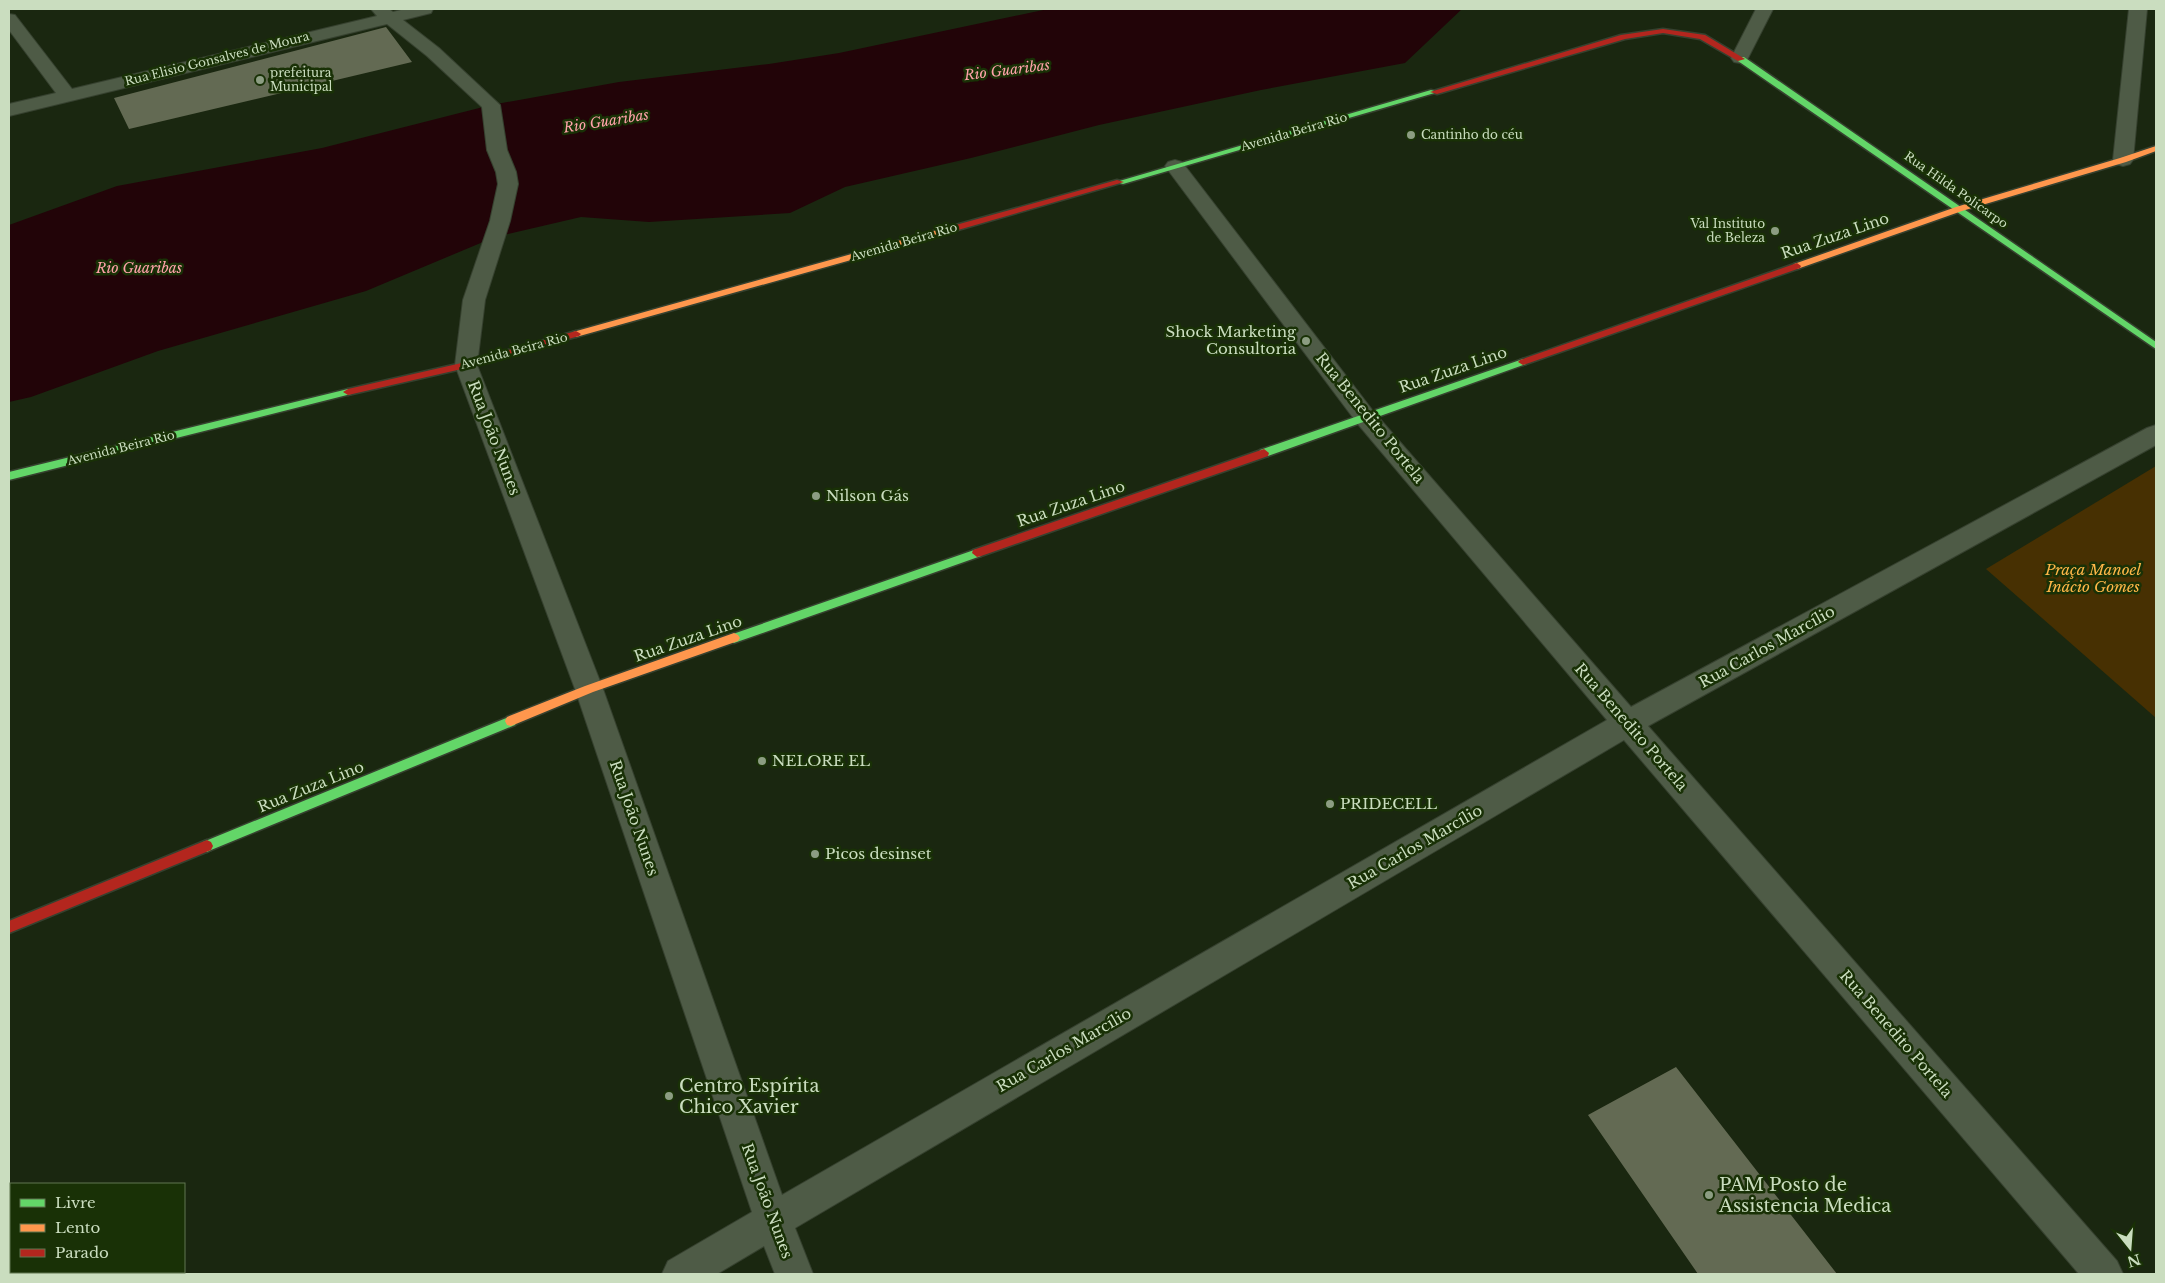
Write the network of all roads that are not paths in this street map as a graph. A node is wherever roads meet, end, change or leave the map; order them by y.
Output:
1 (425, 9) edge
2 (1764, 9) edge
3 (2138, 9) edge
4 (384, 13) edge
5 (9, 19) edge
6 (1740, 58) junction
7 (68, 96) junction
8 (9, 110) edge
9 (2156, 148) edge
10 (2123, 160) junction
11 (1175, 166) junction
12 (1959, 209) junction
13 (2156, 346) edge
14 (466, 365) junction
15 (1365, 416) junction
16 (2156, 434) edge
17 (9, 476) edge
18 (589, 689) junction
19 (1627, 723) junction
20 (9, 927) edge
21 (773, 1220) junction
22 (681, 1274) edge
23 (794, 1274) edge
24 (2104, 1274) edge

1 - 4 street, Rua Elisio Gonsalves de Moura
2 - 6 street
3 - 10 street
4 - 7 street, Rua Elisio Gonsalves de Moura
4 - 14 street
5 - 7 street
6 - 11 street, Avenida Beira Rio
6 - 12 street, Rua Hilda Policarpo
7 - 8 street, Rua Elisio Gonsalves de Moura
9 - 10 street, Rua Zuza Lino
10 - 12 street, Rua Zuza Lino
11 - 14 street, Avenida Beira Rio
11 - 15 street, Rua Benedito Portela
12 - 13 street, Rua Hilda Policarpo
12 - 15 street, Rua Zuza Lino
14 - 17 street, Avenida Beira Rio
14 - 18 street, Rua João Nunes
15 - 18 street, Rua Zuza Lino
15 - 19 street, Rua Benedito Portela
16 - 19 street, Rua Carlos Marcílio
18 - 20 street, Rua Zuza Lino
18 - 21 street, Rua João Nunes
19 - 21 street, Rua Carlos Marcílio
19 - 24 street, Rua Benedito Portela
21 - 22 street, Rua Carlos Marcílio
21 - 23 street, Rua João Nunes

